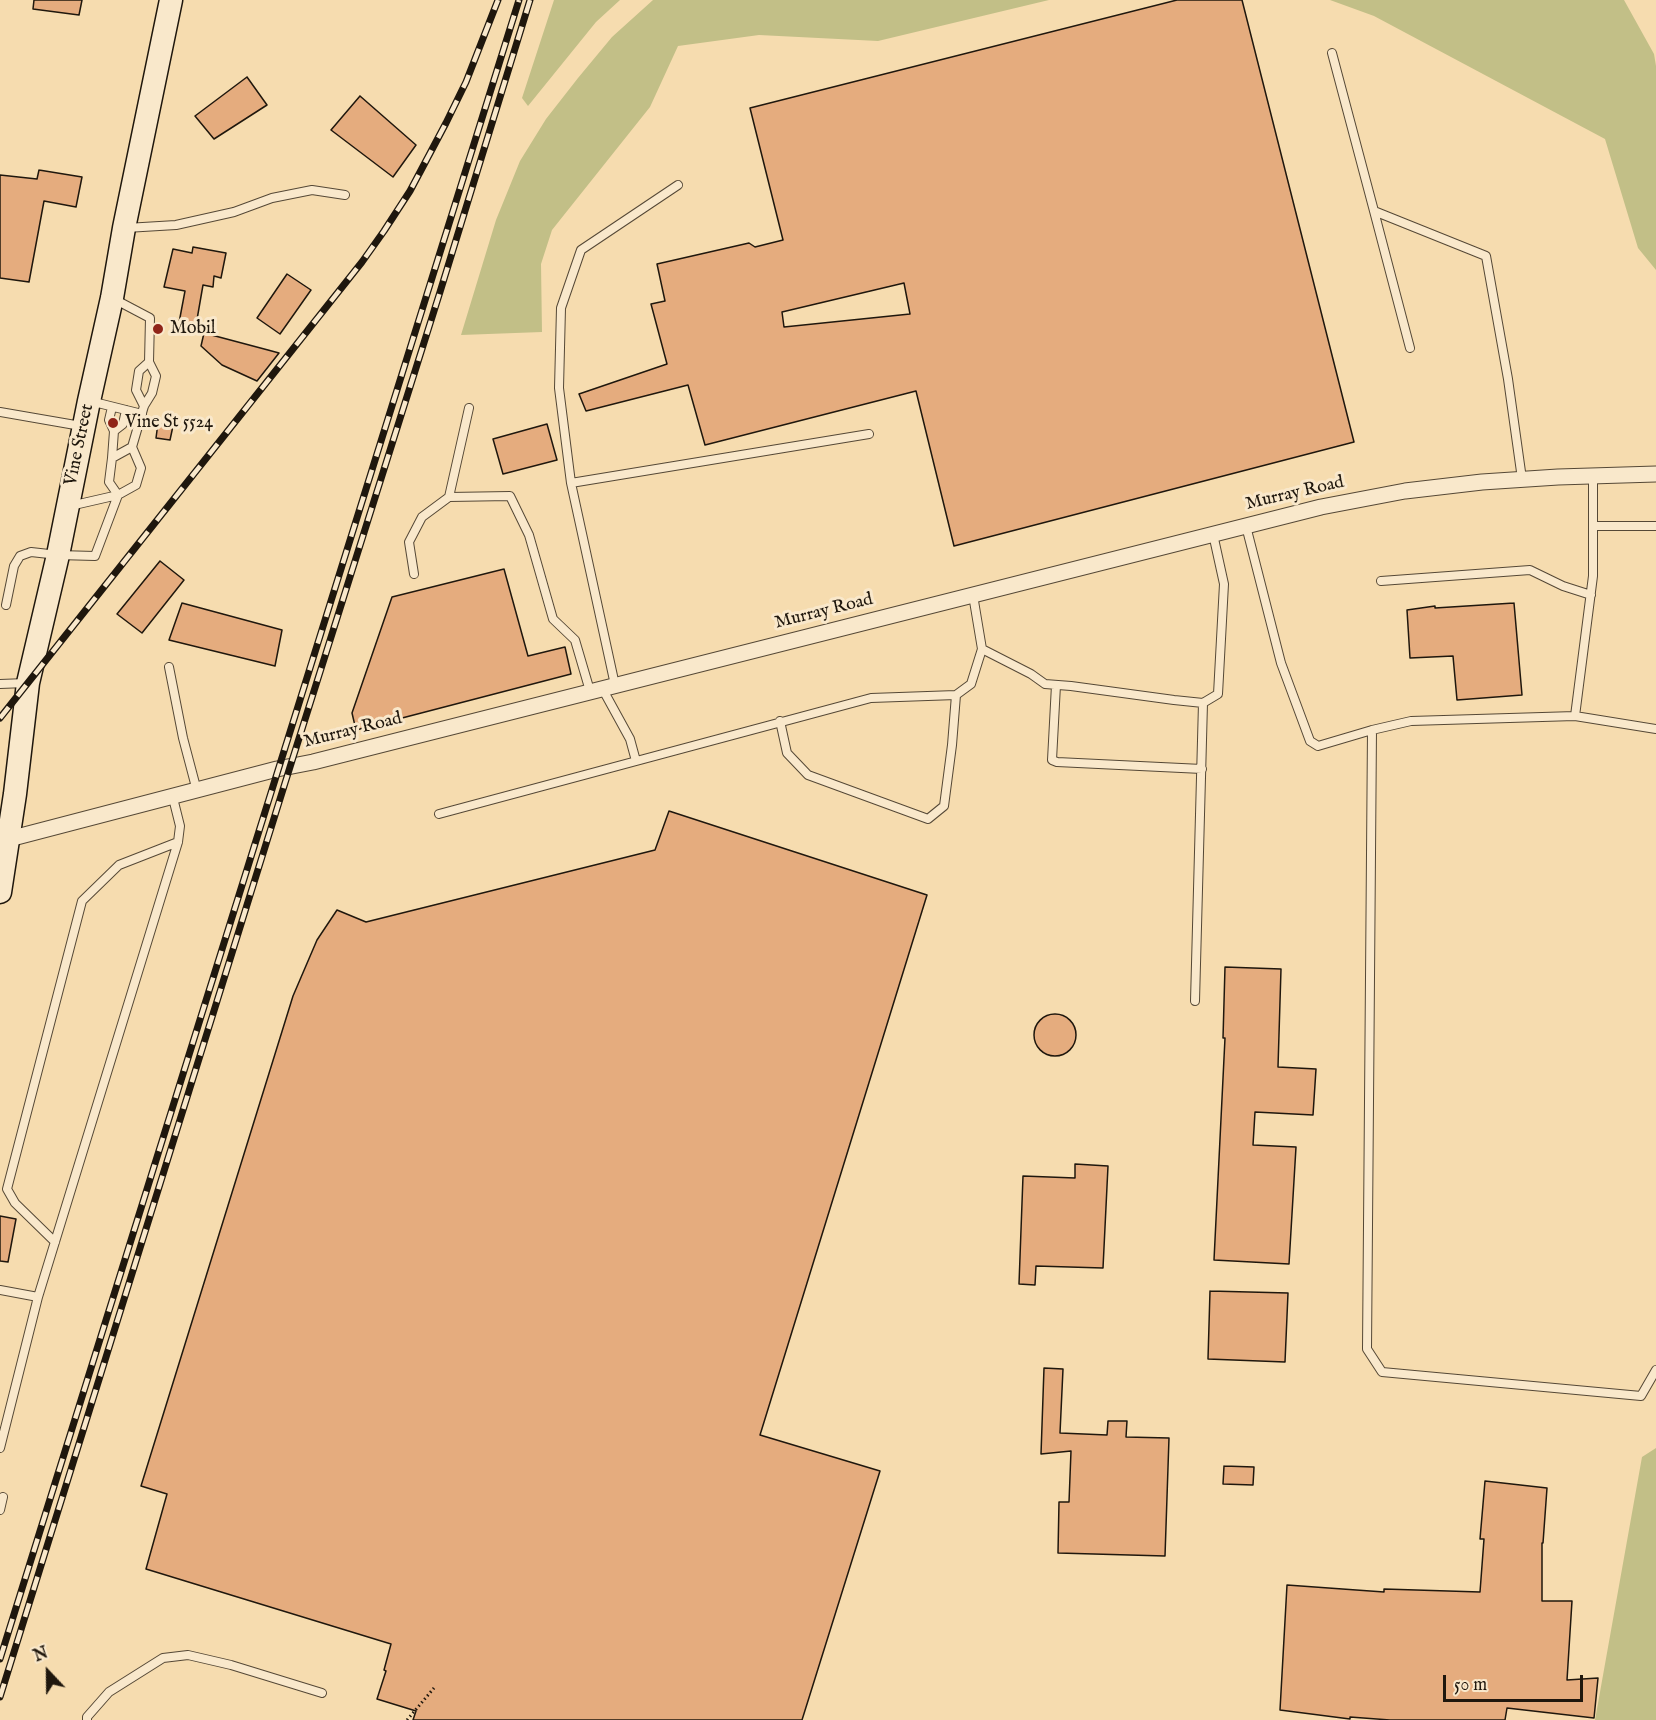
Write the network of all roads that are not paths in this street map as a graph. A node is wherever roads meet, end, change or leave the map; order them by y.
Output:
1 (171, 0) edge
2 (1332, 53) dead end
3 (678, 185) dead end
4 (345, 195) dead end
5 (1374, 211) junction
6 (124, 228) junction
7 (112, 298) junction
8 (1410, 348) dead end
9 (149, 362) junction
10 (89, 401) junction
11 (112, 407) junction
12 (469, 408) dead end
13 (126, 410) junction
14 (143, 410) junction
15 (0, 412) edge
16 (83, 427) junction
17 (114, 430) junction
18 (868, 434) dead end
19 (132, 447) junction
20 (112, 458) junction
21 (1656, 474) edge
22 (1593, 476) junction
23 (1522, 479) junction
24 (571, 483) junction
25 (118, 495) junction
26 (449, 498) junction
27 (67, 507) junction
28 (1246, 526) junction
29 (1593, 526) junction
30 (1656, 526) edge
31 (1213, 534) junction
32 (58, 555) junction
33 (414, 574) dead end
34 (1380, 581) dead end
35 (973, 595) junction
36 (1591, 595) junction
37 (6, 605) dead end
38 (982, 649) junction
39 (169, 667) dead end
40 (28, 683) junction
41 (0, 684) edge
42 (1056, 685) junction
43 (602, 688) junction
44 (956, 695) junction
45 (1203, 703) junction
46 (1575, 716) junction
47 (780, 721) junction
48 (1656, 729) edge
49 (1372, 730) junction
50 (636, 761) junction
51 (1202, 769) junction
52 (197, 791) junction
53 (173, 798) junction
54 (439, 814) dead end
55 (9, 839) junction
56 (178, 842) junction
57 (0, 892) edge
58 (1195, 1001) dead end
59 (55, 1242) junction
60 (0, 1290) edge
61 (38, 1297) junction
62 (1656, 1370) edge
63 (0, 1448) edge
64 (3, 1497) dead end
65 (0, 1510) edge
66 (322, 1693) dead end
67 (87, 1720) edge

1 - 6 main road, Vine Street
2 - 5 lane
3 - 24 lane
4 - 6 lane
5 - 8 lane
5 - 23 lane
6 - 7 main road, Vine Street
7 - 9 lane
7 - 10 main road, Vine Street
9 - 14 lane
9 - 14 lane
10 - 11 lane
10 - 16 main road, Vine Street
11 - 13 lane
11 - 17 lane
12 - 26 lane
13 - 14 lane
13 - 17 lane
14 - 19 lane
15 - 16 lane
16 - 27 main road, Vine Street
17 - 20 lane
18 - 24 lane
19 - 20 lane
19 - 25 lane
20 - 25 lane
21 - 22 street, Murray Road
22 - 23 street, Murray Road
22 - 29 lane
23 - 28 street, Murray Road
24 - 43 lane
25 - 27 lane
25 - 32 lane
26 - 33 lane
26 - 43 lane
27 - 32 main road, Vine Street
28 - 31 street, Murray Road
28 - 49 lane
29 - 30 lane
29 - 36 lane
31 - 35 street, Murray Road
31 - 45 lane
32 - 37 lane
32 - 40 main road, Vine Street
34 - 36 lane
35 - 38 lane
35 - 43 street, Murray Road
36 - 46 lane
38 - 42 lane
38 - 44 lane
39 - 52 lane
40 - 41 lane
40 - 55 main road, Vine Street
42 - 45 lane
42 - 51 lane
43 - 50 lane
43 - 52 street, Murray Road
44 - 47 lane
44 - 47 lane
45 - 51 lane
46 - 48 lane
46 - 49 lane
47 - 50 lane
49 - 62 lane
50 - 54 lane
51 - 58 lane
52 - 53 street, Murray Road
53 - 55 street, Murray Road
53 - 56 lane
55 - 57 main road, Vine Street
56 - 59 lane
56 - 59 lane
59 - 61 lane
60 - 61 lane
61 - 63 lane
64 - 65 lane
66 - 67 lane

